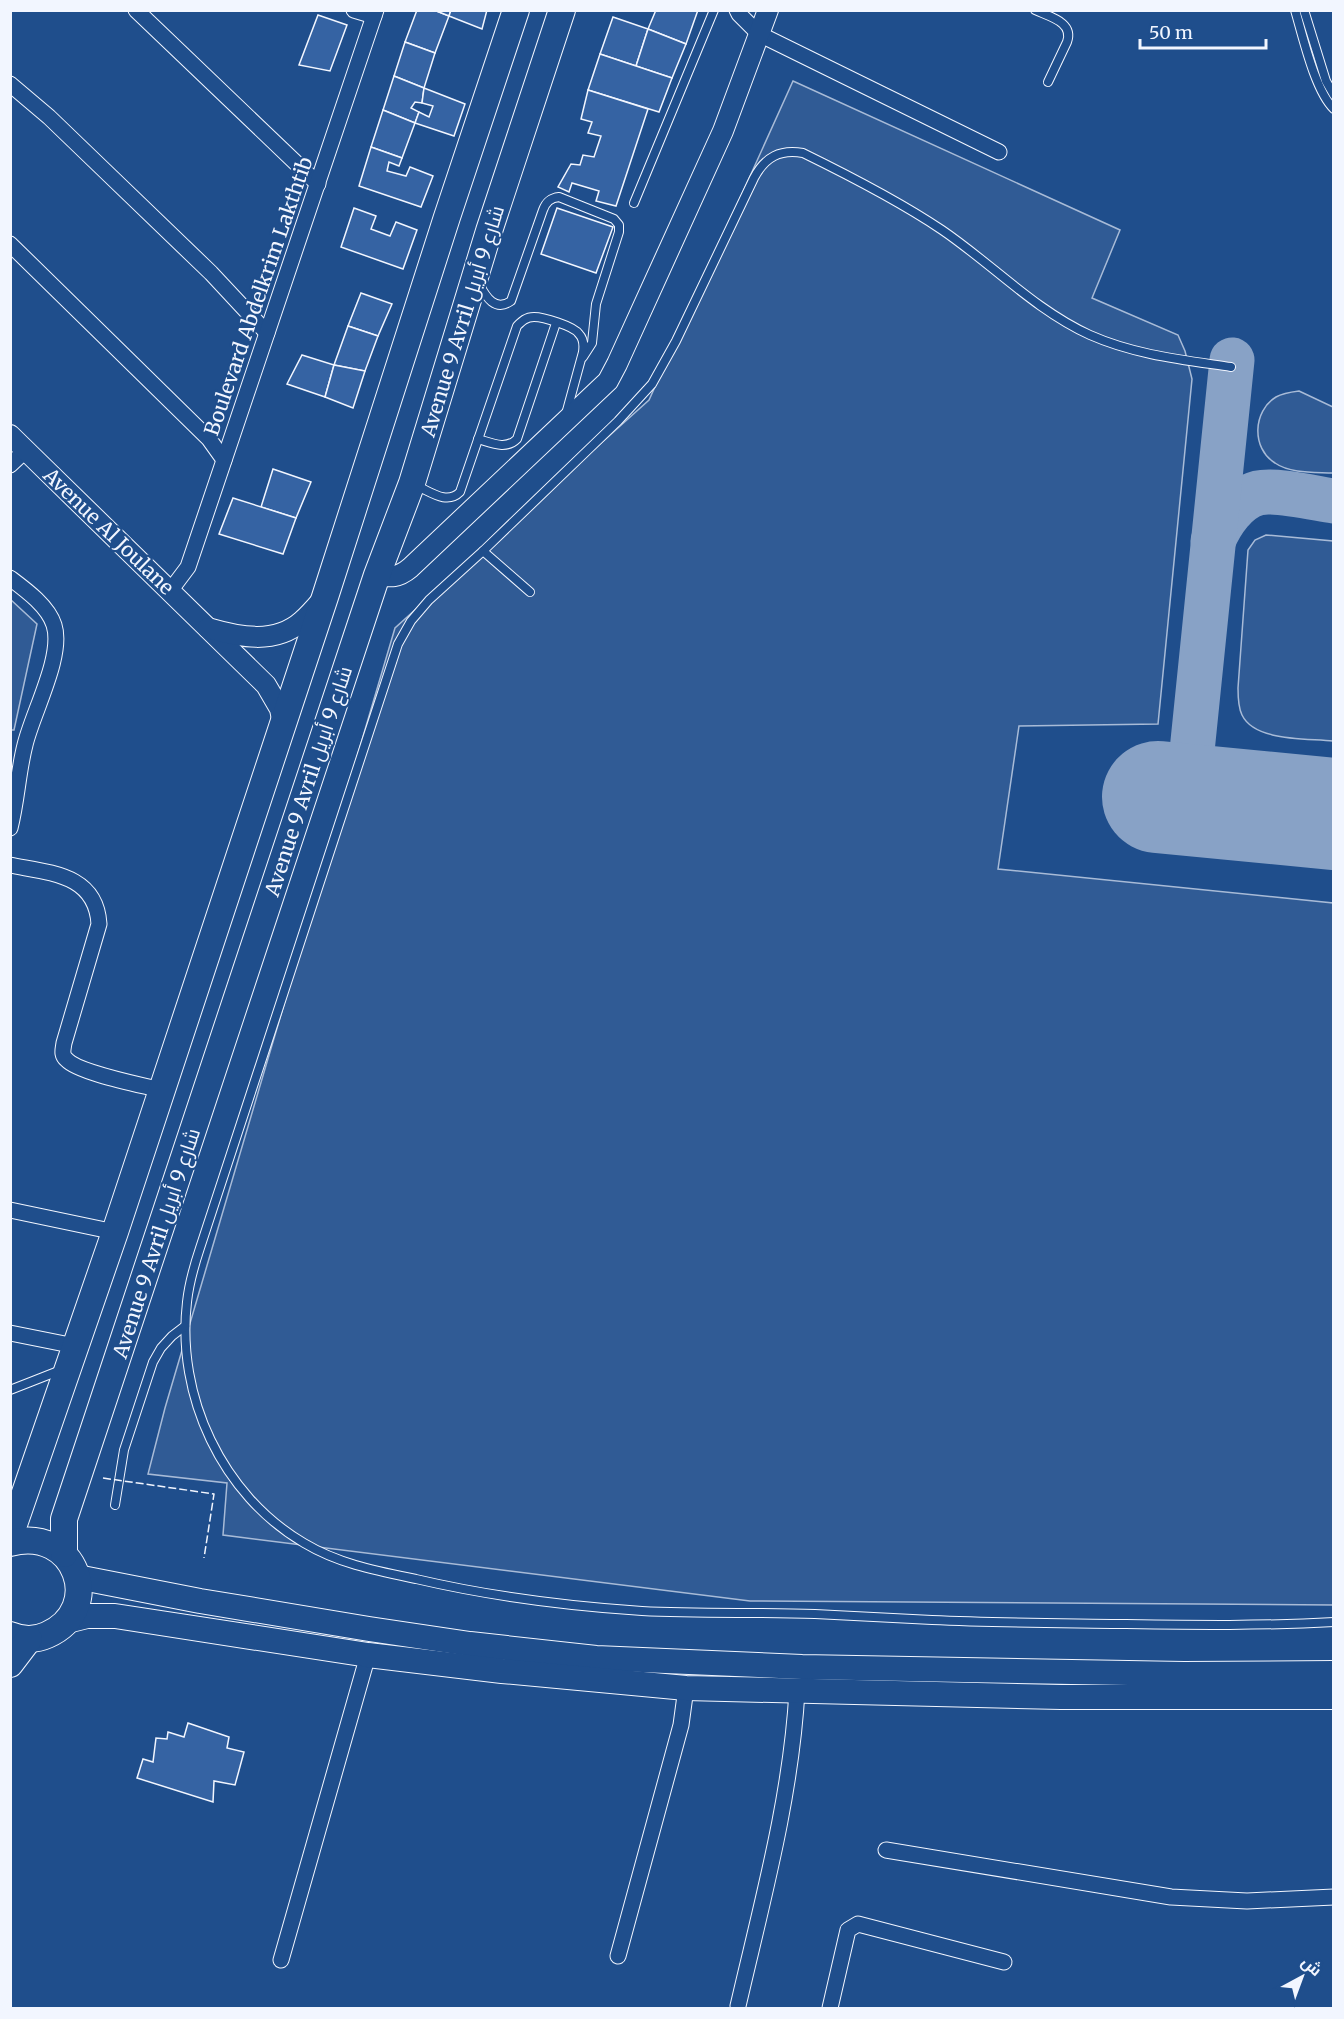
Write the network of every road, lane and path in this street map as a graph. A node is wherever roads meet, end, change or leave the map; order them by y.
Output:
1 (136, 10) edge
2 (354, 10) edge
3 (516, 10) edge
4 (562, 10) edge
5 (714, 10) edge
6 (737, 10) edge
7 (768, 10) edge
8 (1035, 10) edge
9 (1295, 10) edge
10 (1304, 10) edge
11 (375, 13) edge
12 (759, 34) junction
13 (1048, 82) dead end
14 (10, 84) edge
15 (1334, 96) edge
16 (1334, 109) edge
17 (999, 152) dead end
18 (318, 184) junction
19 (634, 203) dead end
20 (10, 244) edge
21 (476, 278) junction
22 (556, 323) junction
23 (267, 333) junction
24 (582, 358) junction
25 (1231, 367) dead end
26 (563, 424) junction
27 (10, 435) edge
28 (478, 439) junction
29 (26, 450) junction
30 (224, 460) junction
31 (10, 465) edge
32 (412, 483) junction
33 (483, 551) junction
34 (376, 574) junction
35 (10, 578) edge
36 (170, 591) junction
37 (530, 592) dead end
38 (325, 597) junction
39 (207, 627) junction
40 (283, 724) junction
41 (18, 744) edge
42 (10, 828) edge
43 (10, 865) edge
44 (161, 1090) junction
45 (10, 1210) edge
46 (115, 1232) junction
47 (186, 1326) junction
48 (10, 1333) edge
49 (72, 1356) junction
50 (10, 1390) edge
51 (116, 1505) dead end
52 (15, 1506) edge
53 (10, 1536) edge
54 (10, 1543) edge
55 (64, 1554) junction
56 (77, 1577) junction
57 (67, 1621) junction
58 (1334, 1622) edge
59 (20, 1637) edge
60 (368, 1655) junction
61 (10, 1664) edge
62 (1334, 1673) edge
63 (686, 1688) junction
64 (797, 1691) junction
65 (1334, 1697) edge
66 (886, 1850) dead end
67 (1334, 1897) edge
68 (618, 1956) dead end
69 (281, 1960) dead end
70 (1004, 1962) dead end
71 (738, 2006) dead end
72 (830, 2008) edge

1 - 18 street
2 - 11 street
3 - 38 highway, Avenue 9 Avril شارع 9 أبريل
4 - 21 highway, Avenue 9 Avril شارع 9 أبريل
5 - 19 lane
6 - 12 street
7 - 12 street
8 - 13 lane
9 - 16 lane
10 - 15 lane
11 - 18 street, Boulevard Abdelkrim Lakthtib
12 - 17 street
12 - 26 street
14 - 23 street
18 - 23 street, Boulevard Abdelkrim Lakthtib
20 - 30 street
21 - 24 lane
21 - 32 highway, Avenue 9 Avril شارع 9 أبريل
22 - 24 lane
22 - 28 lane
22 - 28 lane
23 - 30 street, Boulevard Abdelkrim Lakthtib
24 - 26 lane
25 - 33 lane
26 - 34 street
27 - 29 street, Avenue Al Joulane
28 - 32 lane
29 - 31 street
29 - 36 street, Avenue Al Joulane
30 - 36 street, Boulevard Abdelkrim Lakthtib
32 - 34 highway, Avenue 9 Avril شارع 9 أبريل
33 - 37 lane
33 - 47 lane
34 - 55 highway, Avenue 9 Avril شارع 9 أبريل
35 - 41 street
36 - 39 street, Avenue Al Joulane
38 - 39 street, Avenue Al Joulane
38 - 40 highway, Avenue 9 Avril شارع 9 أبريل
39 - 40 street, Avenue Al Joulane
40 - 44 highway, Avenue 9 Avril شارع 9 أبريل
41 - 42 street
43 - 44 street
44 - 46 highway, Avenue 9 Avril شارع 9 أبريل
45 - 46 street
46 - 49 highway, Avenue 9 Avril شارع 9 أبريل
47 - 51 lane
47 - 58 lane
48 - 49 street
49 - 50 lane
49 - 52 highway, Avenue 9 Avril شارع 9 أبريل
52 - 53 highway, Avenue 9 Avril شارع 9 أبريل
54 - 55 highway
55 - 56 highway
56 - 57 highway
56 - 62 main road
57 - 59 highway
57 - 60 main road
59 - 61 highway
60 - 63 main road
60 - 69 street
63 - 64 main road
63 - 68 street
64 - 65 main road
64 - 71 street
66 - 67 street
70 - 72 street

